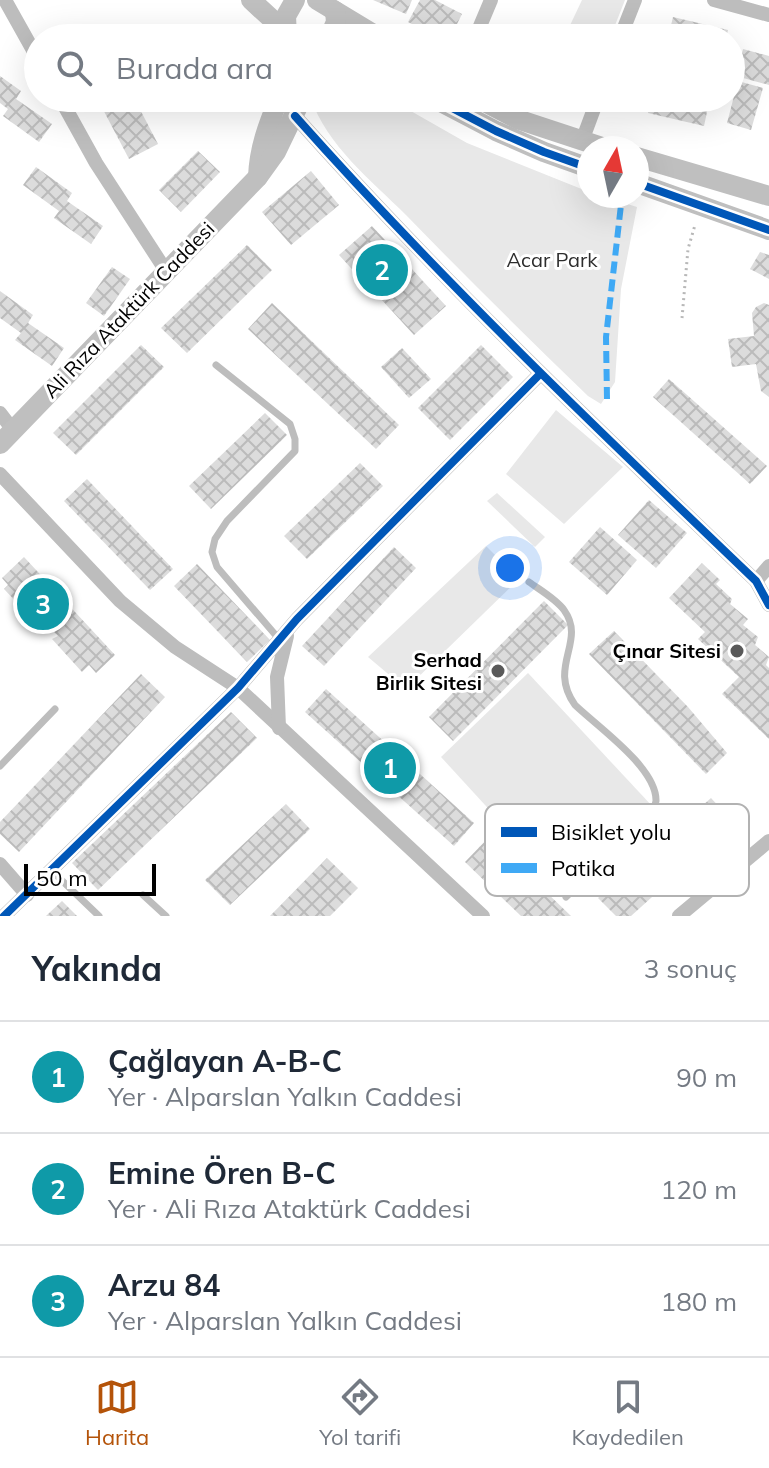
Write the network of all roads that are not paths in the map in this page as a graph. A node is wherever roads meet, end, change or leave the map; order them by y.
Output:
1 (5, 0) edge
2 (251, 0) edge
3 (295, 0) edge
4 (491, 0) edge
5 (635, 0) edge
6 (714, 0) edge
7 (323, 3) edge
8 (769, 15) edge
9 (278, 24) edge
10 (288, 24) edge
11 (335, 24) edge
12 (357, 24) edge
13 (481, 24) edge
14 (626, 24) edge
15 (24, 34) edge
16 (68, 112) edge
17 (273, 112) edge
18 (296, 112) edge
19 (302, 112) edge
20 (461, 112) edge
21 (504, 112) edge
22 (593, 112) edge
23 (584, 136) edge
24 (577, 139) edge
25 (649, 161) edge
26 (577, 163) edge
27 (258, 177) junction
28 (649, 187) edge
29 (769, 196) edge
30 (769, 230) edge
31 (166, 271) junction
32 (216, 365) dead end
33 (540, 374) junction
34 (0, 413) edge
35 (6, 437) edge
36 (0, 474) edge
37 (769, 566) edge
38 (756, 581) junction
39 (529, 582) dead end
40 (769, 605) edge
41 (297, 619) junction
42 (279, 639) junction
43 (238, 688) junction
44 (55, 709) dead end
45 (279, 728) junction
46 (0, 766) edge
47 (656, 804) edge
48 (769, 841) edge
49 (749, 858) edge
50 (0, 864) edge
51 (52, 871) junction
52 (27, 895) junction
53 (143, 895) dead end
54 (703, 896) edge
55 (4, 916) edge
56 (99, 916) edge
57 (166, 916) edge
58 (483, 916) edge
59 (679, 916) edge

1 - 15 street
2 - 9 main road
3 - 10 main road
4 - 13 street
5 - 14 street
6 - 8 street
7 - 11 main road
7 - 12 main road
16 - 31 street
17 - 27 main road
18 - 27 main road, Ali Rıza Ataktürk Caddesi
19 - 33 street
20 - 26 main road
21 - 24 main road
22 - 23 street
25 - 29 main road
27 - 31 main road, Ali Rıza Ataktürk Caddesi
28 - 30 main road
31 - 35 main road, Ali Rıza Ataktürk Caddesi
32 - 42 lane
33 - 38 street
33 - 41 street
34 - 35 street
36 - 43 street
37 - 38 street
38 - 40 street
39 - 47 lane
41 - 42 street
41 - 45 street
42 - 43 street
43 - 45 street
43 - 51 street
44 - 46 lane
45 - 58 street
48 - 49 street
50 - 52 street
51 - 52 street
51 - 56 lane
52 - 55 street
53 - 57 lane
54 - 59 street

